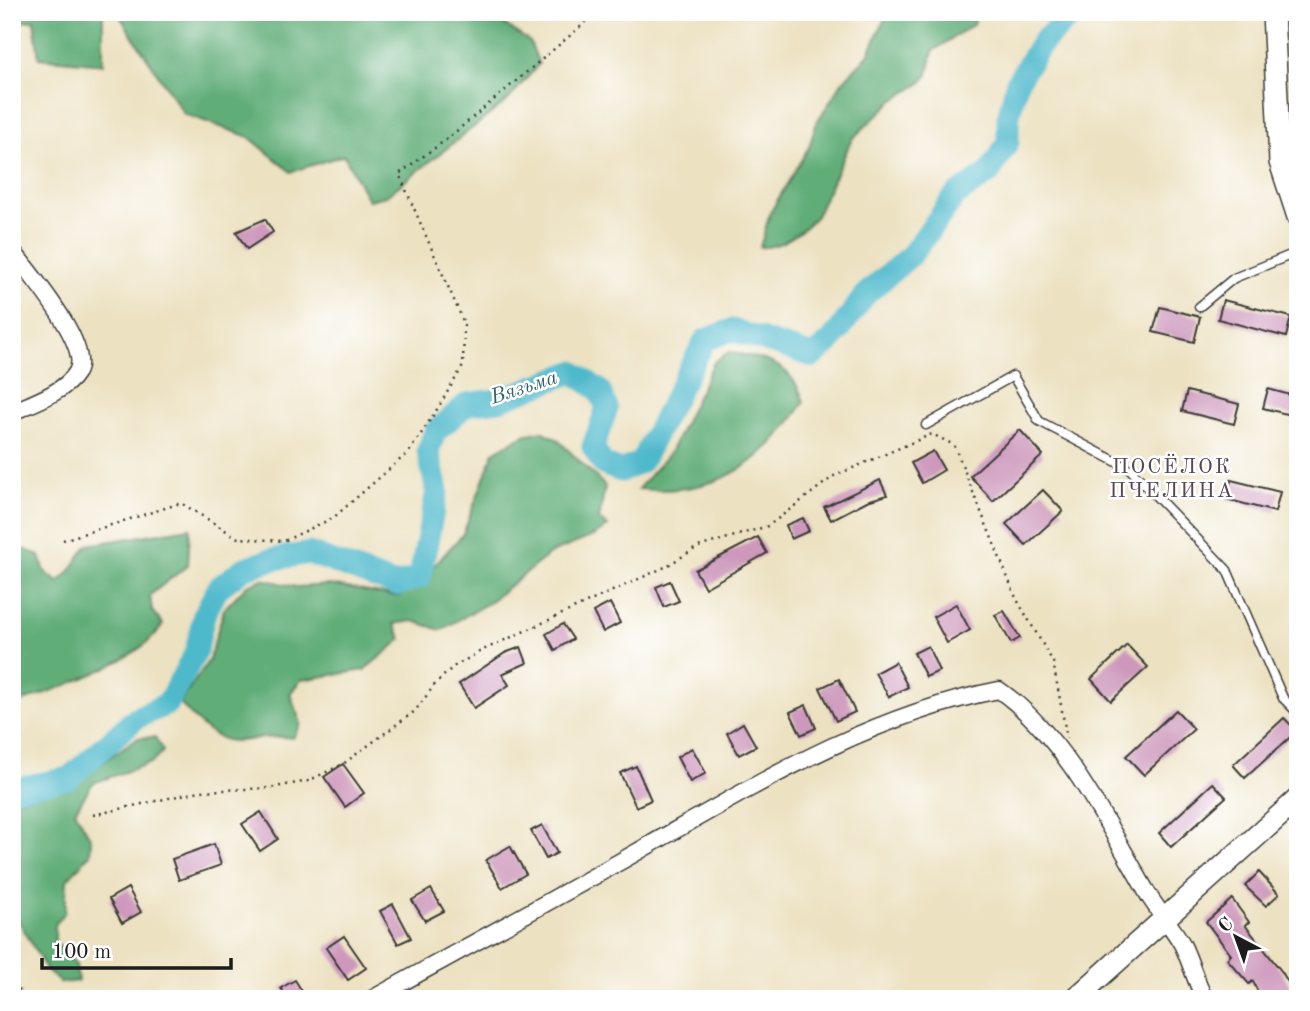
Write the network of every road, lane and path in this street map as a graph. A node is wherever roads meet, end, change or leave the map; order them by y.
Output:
1 (592, 12) edge
2 (1273, 12) edge
3 (1298, 217) edge
4 (12, 250) edge
5 (1298, 252) edge
6 (1199, 307) dead end
7 (12, 412) edge
8 (926, 425) dead end
9 (63, 540) dead end
10 (1298, 713) edge
11 (1071, 769) junction
12 (1298, 799) edge
13 (93, 815) dead end
14 (1164, 920) junction
15 (12, 977) edge
16 (24, 999) edge
17 (372, 999) edge
18 (1075, 999) edge
19 (1205, 999) edge

1 - 9 path
2 - 3 main road
4 - 7 street
5 - 6 lane
8 - 10 lane
11 - 13 path
11 - 14 street
11 - 17 street
12 - 14 main road
14 - 18 main road
14 - 19 street
15 - 16 path

